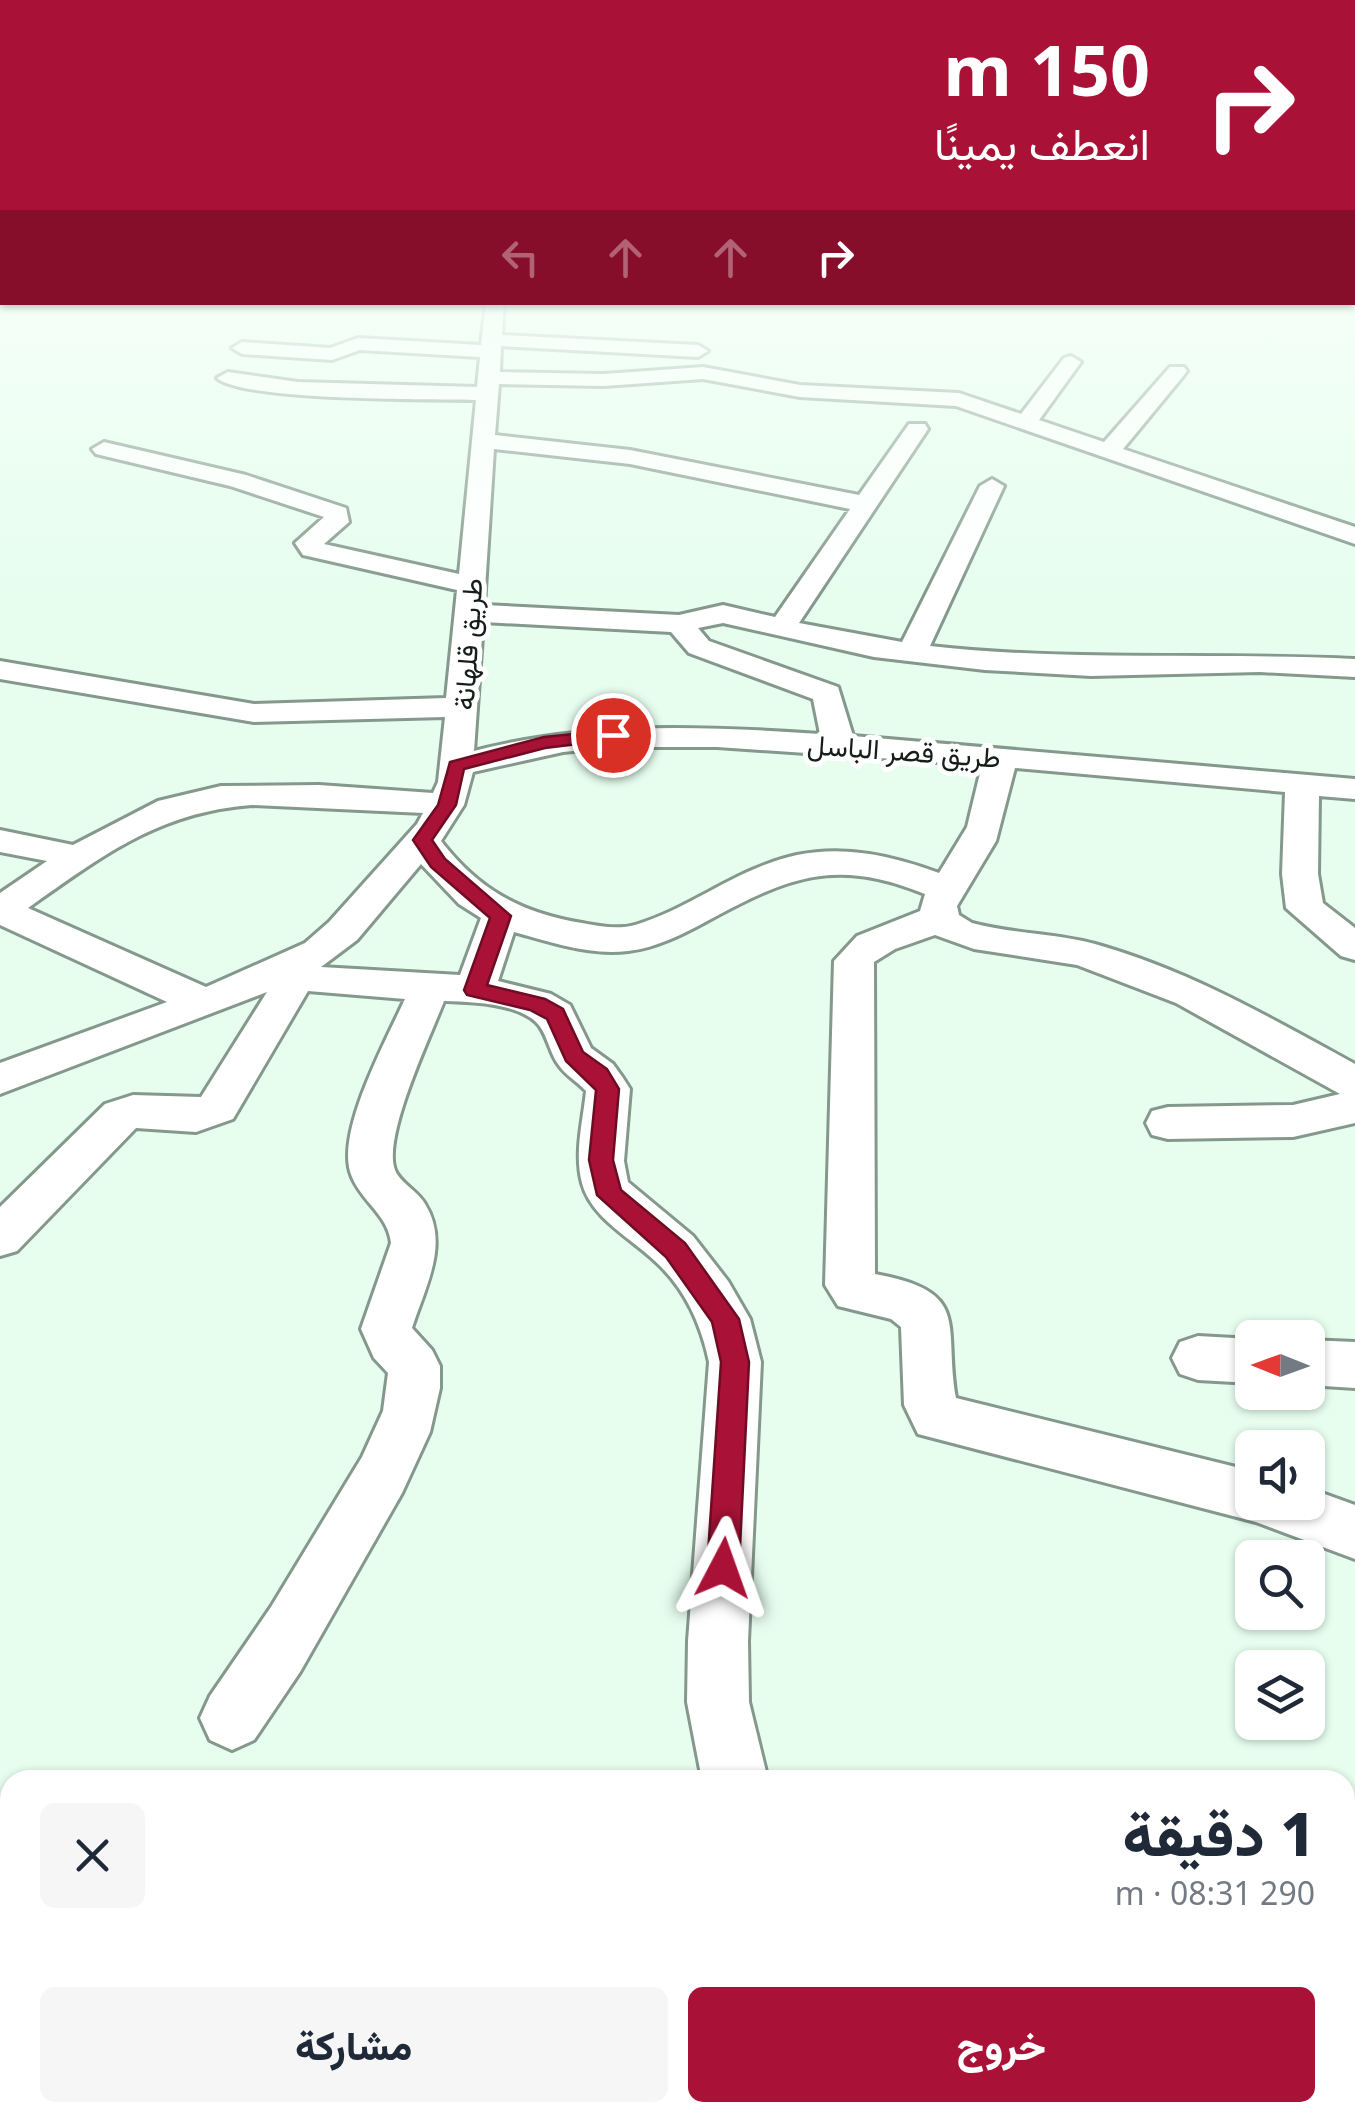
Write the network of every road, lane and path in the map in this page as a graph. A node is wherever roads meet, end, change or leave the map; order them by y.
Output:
1 (488, 394) edge
2 (843, 394) edge
3 (1047, 394) edge
4 (1157, 394) edge
5 (1025, 423) junction
6 (916, 429) dead end
7 (484, 441) junction
8 (104, 449) dead end
9 (1109, 451) junction
10 (992, 486) dead end
11 (866, 504) junction
12 (1355, 536) edge
13 (471, 599) junction
14 (678, 624) junction
15 (782, 626) junction
16 (911, 654) junction
17 (1355, 668) edge
18 (0, 670) edge
19 (463, 707) junction
20 (839, 745) junction
21 (1000, 756) junction
22 (456, 766) junction
23 (1302, 784) junction
24 (1355, 789) edge
25 (447, 805) junction
26 (422, 840) junction
27 (0, 841) edge
28 (81, 857) junction
29 (943, 902) junction
30 (501, 916) junction
31 (1355, 946) edge
32 (287, 975) junction
33 (452, 988) junction
34 (205, 1003) junction
35 (0, 1079) edge
36 (1355, 1084) edge
37 (1355, 1107) edge
38 (1168, 1124) dead end
39 (0, 1237) edge
40 (1198, 1358) dead end
41 (1235, 1359) edge
42 (1325, 1364) edge
43 (1355, 1365) edge
44 (1235, 1493) edge
45 (1322, 1520) edge
46 (1355, 1532) edge
47 (232, 1718) dead end
48 (734, 1770) edge

1 - 7 street, طريق قلهانة
2 - 5 street
3 - 5 street
4 - 9 street
5 - 9 street
6 - 11 street
7 - 11 street
7 - 13 street, طريق قلهانة
8 - 13 street
9 - 12 street
10 - 16 street
11 - 15 street
13 - 14 street
13 - 19 street, طريق قلهانة
14 - 15 street
14 - 20 street
15 - 16 street
16 - 17 street
18 - 19 street
19 - 22 street, طريق قلهانة
20 - 21 street, طريق قصر الباسل
20 - 22 street, طريق قصر الباسل
21 - 23 street, طريق قصر الباسل
21 - 29 street
22 - 25 street, طريق قلهانة
23 - 24 street, طريق قصر الباسل
23 - 31 street
25 - 26 street, طريق قلهانة
25 - 28 street
26 - 30 street
26 - 32 street, طريق قلهانة
27 - 28 street
28 - 34 street
29 - 30 street
29 - 36 street
29 - 44 street
30 - 33 street
32 - 33 street
32 - 34 street, طريق قلهانة
32 - 39 street
33 - 47 street
33 - 48 street
34 - 35 street, طريق قلهانة
37 - 38 street
40 - 41 street
42 - 43 street
45 - 46 street

